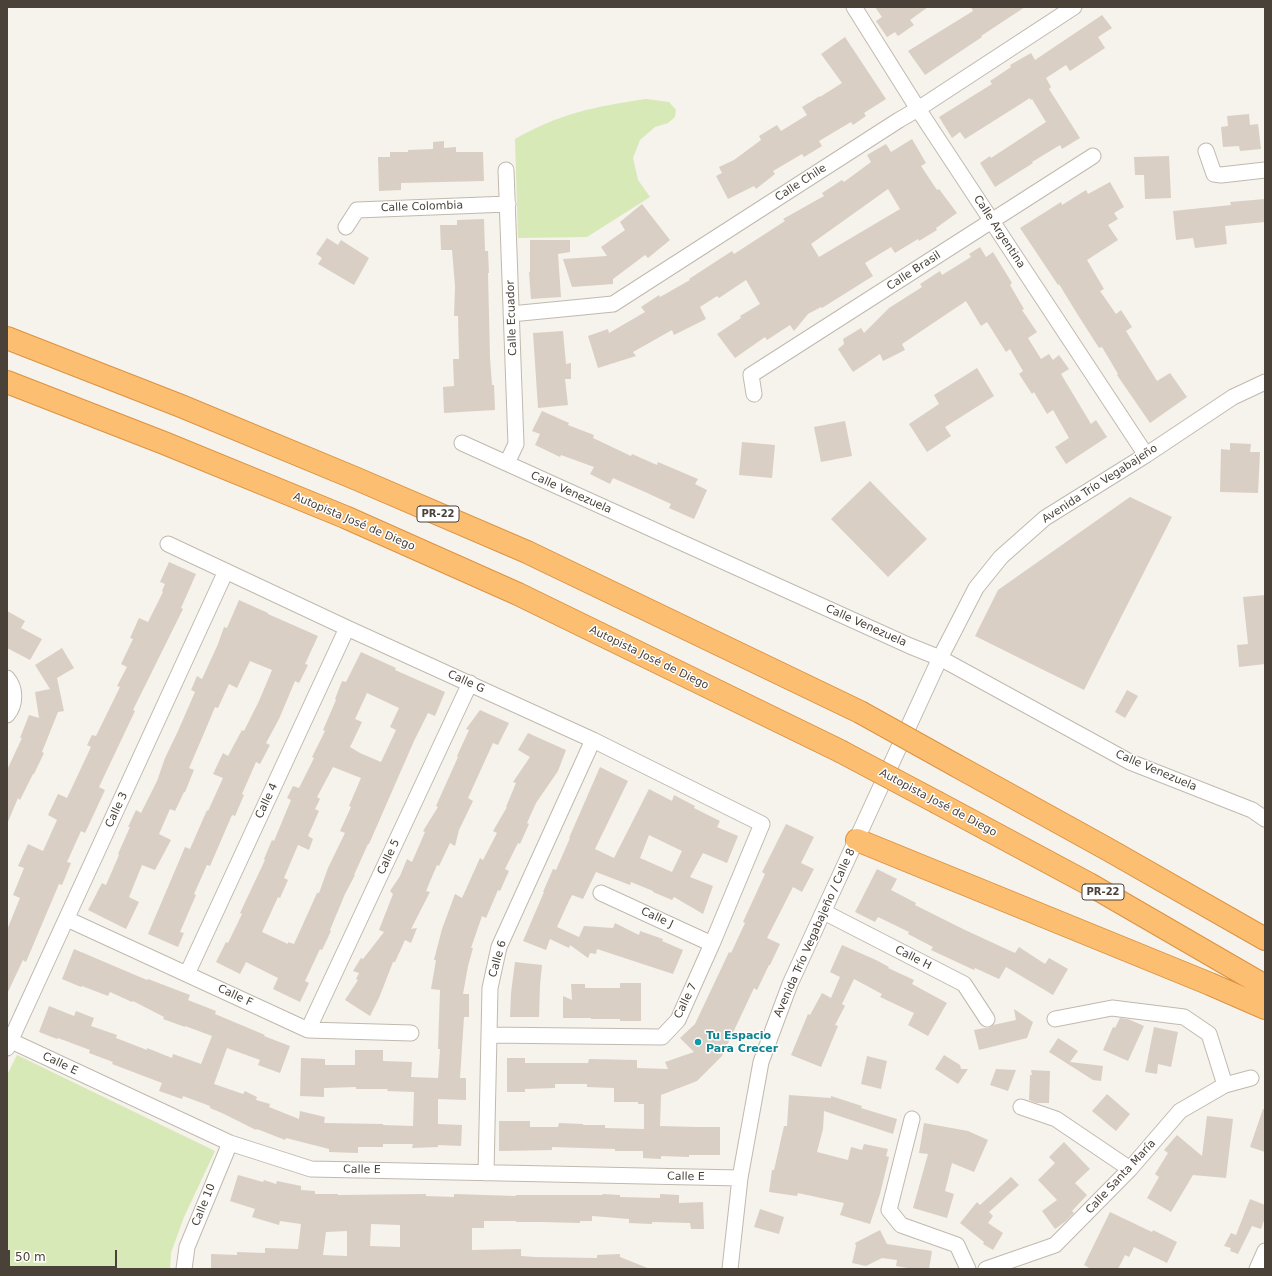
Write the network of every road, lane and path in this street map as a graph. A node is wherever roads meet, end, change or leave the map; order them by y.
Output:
1 (854, 7) edge
2 (1074, 7) edge
3 (918, 109) junction
4 (1206, 151) dead end
5 (1093, 156) dead end
6 (506, 170) dead end
7 (1265, 170) edge
8 (508, 204) junction
9 (991, 221) junction
10 (346, 227) dead end
11 (511, 314) junction
12 (7, 338) edge
13 (7, 382) edge
14 (1265, 382) edge
15 (754, 394) dead end
16 (462, 443) dead end
17 (1146, 455) junction
18 (507, 463) junction
19 (168, 544) dead end
20 (226, 571) junction
21 (347, 628) junction
22 (940, 658) junction
23 (7, 678) edge
24 (470, 684) junction
25 (7, 715) edge
26 (593, 740) junction
27 (1265, 819) edge
28 (762, 824) joint
29 (856, 840) junction
30 (601, 893) dead end
31 (824, 912) junction
32 (67, 919) junction
33 (1265, 939) edge
34 (712, 944) junction
35 (187, 974) junction
36 (1265, 986) edge
37 (1265, 1008) edge
38 (987, 1019) dead end
39 (1055, 1019) dead end
40 (308, 1030) junction
41 (411, 1033) dead end
42 (489, 1035) junction
43 (8, 1043) edge
44 (1251, 1078) dead end
45 (1225, 1085) junction
46 (1021, 1107) dead end
47 (912, 1119) dead end
48 (230, 1143) junction
49 (1130, 1169) junction
50 (486, 1173) junction
51 (740, 1178) junction
52 (1265, 1251) edge
53 (184, 1269) edge
54 (730, 1269) edge
55 (968, 1269) edge
56 (986, 1269) edge
57 (1256, 1269) edge

1 - 3 street, Calle Argentina
2 - 3 street, Calle Chile
3 - 9 street, Calle Argentina
3 - 11 street, Calle Chile
4 - 7 street
5 - 9 street, Calle Brasil
6 - 8 street, Calle Ecuador
8 - 10 street, Calle Colombia
8 - 11 street, Calle Ecuador
9 - 15 street, Calle Brasil
9 - 17 street, Calle Argentina
11 - 18 street, Calle Ecuador
12 - 33 highway, PR-22, bridge
13 - 36 highway, Autopista José de Diego / PR-22, bridge
14 - 17 street, Avenida Trío Vegabajeño
16 - 18 street, Calle Venezuela
17 - 22 street, Avenida Trío Vegabajeño
18 - 22 street, Calle Venezuela
19 - 20 street, Calle G
20 - 21 street, Calle G
20 - 32 street, Calle 3
21 - 24 street, Calle G
21 - 35 street, Calle 4
22 - 27 street, Calle Venezuela
22 - 29 street, Avenida Trío Vegabajeño / Calle 8
23 - 25 street
24 - 26 street, Calle G
24 - 40 street, Calle 5
26 - 28 street, Calle G
26 - 42 street, Calle 6
28 - 34 street, Calle 7
29 - 31 street, Avenida Trío Vegabajeño / Calle 8
29 - 37 highway
30 - 34 street, Calle J
31 - 38 street, Calle H
31 - 51 street, Avenida Trío Vegabajeño / Calle 8
32 - 35 street, Calle F
32 - 43 street, Calle 3
34 - 42 street, Calle 7
35 - 40 street, Calle F
39 - 45 street
40 - 41 street, Calle F
42 - 50 street, Calle 6
43 - 48 street, Calle E
44 - 45 street, Calle Santa María
45 - 49 street, Calle Santa María
46 - 49 street
47 - 55 street
48 - 50 street, Calle E
48 - 53 street, Calle 10
49 - 56 street, Calle Santa María
50 - 51 street, Calle E
51 - 54 street, Avenida Trío Vegabajeño / Calle 8
52 - 57 street

